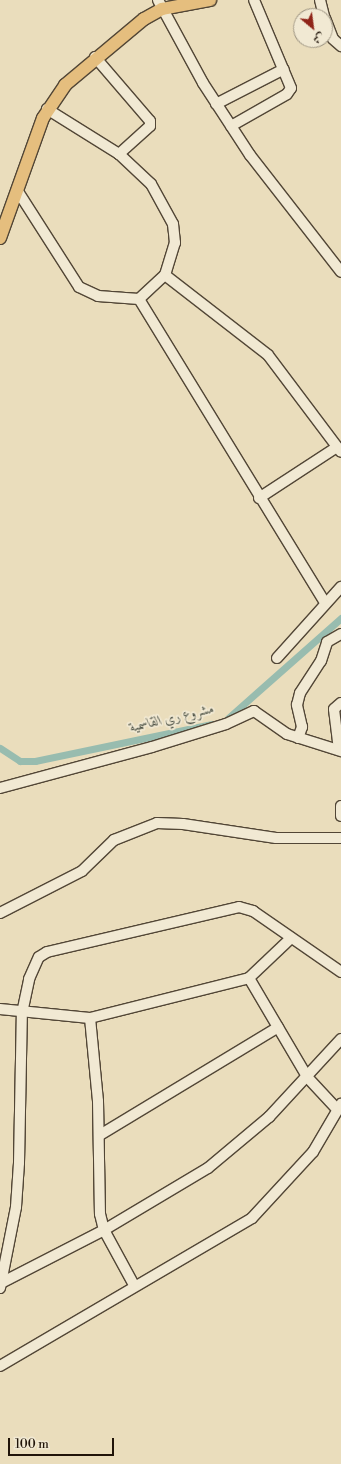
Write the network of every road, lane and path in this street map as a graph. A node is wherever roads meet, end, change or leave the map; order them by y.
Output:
1 (210, 0) edge
2 (254, 0) edge
3 (186, 2) edge
4 (160, 5) edge
5 (333, 39) edge
6 (341, 46) edge
7 (95, 56) junction
8 (284, 69) junction
9 (216, 104) junction
10 (47, 109) junction
11 (231, 126) junction
12 (119, 154) junction
13 (17, 190) junction
14 (0, 238) edge
15 (341, 272) edge
16 (165, 275) junction
17 (138, 299) junction
18 (339, 450) edge
19 (258, 498) junction
20 (341, 587) edge
21 (325, 602) junction
22 (341, 634) edge
23 (277, 658) dead end
24 (341, 703) edge
25 (298, 738) junction
26 (340, 751) edge
27 (0, 788) edge
28 (341, 806) edge
29 (341, 816) edge
30 (341, 838) edge
31 (0, 913) edge
32 (291, 938) junction
33 (341, 972) edge
34 (249, 978) junction
35 (0, 1009) edge
36 (22, 1013) junction
37 (90, 1018) junction
38 (278, 1027) junction
39 (341, 1039) edge
40 (308, 1078) junction
41 (339, 1106) edge
42 (100, 1135) junction
43 (104, 1230) junction
44 (1, 1285) edge
45 (134, 1285) junction
46 (0, 1366) edge

1 - 3 main road
2 - 8 street
3 - 4 main road
4 - 7 main road
4 - 9 street
5 - 6 street
7 - 10 main road
7 - 12 street
8 - 9 street
8 - 11 street
9 - 11 street
10 - 12 street
10 - 13 main road
11 - 15 street
12 - 16 street
13 - 14 main road
13 - 17 street
16 - 17 street
16 - 18 street
17 - 19 street
18 - 19 street
19 - 21 street
20 - 21 street
21 - 23 street
22 - 25 street
24 - 26 street
25 - 26 street
25 - 27 street
28 - 29 street
30 - 31 street
32 - 33 street
32 - 34 street
32 - 36 street
34 - 37 street
34 - 38 street
35 - 36 street
36 - 37 street
36 - 44 street
37 - 42 street
38 - 40 street
38 - 42 street
39 - 40 street
40 - 41 street
40 - 43 street
41 - 45 street
42 - 43 street
43 - 44 street
43 - 45 street
45 - 46 street

